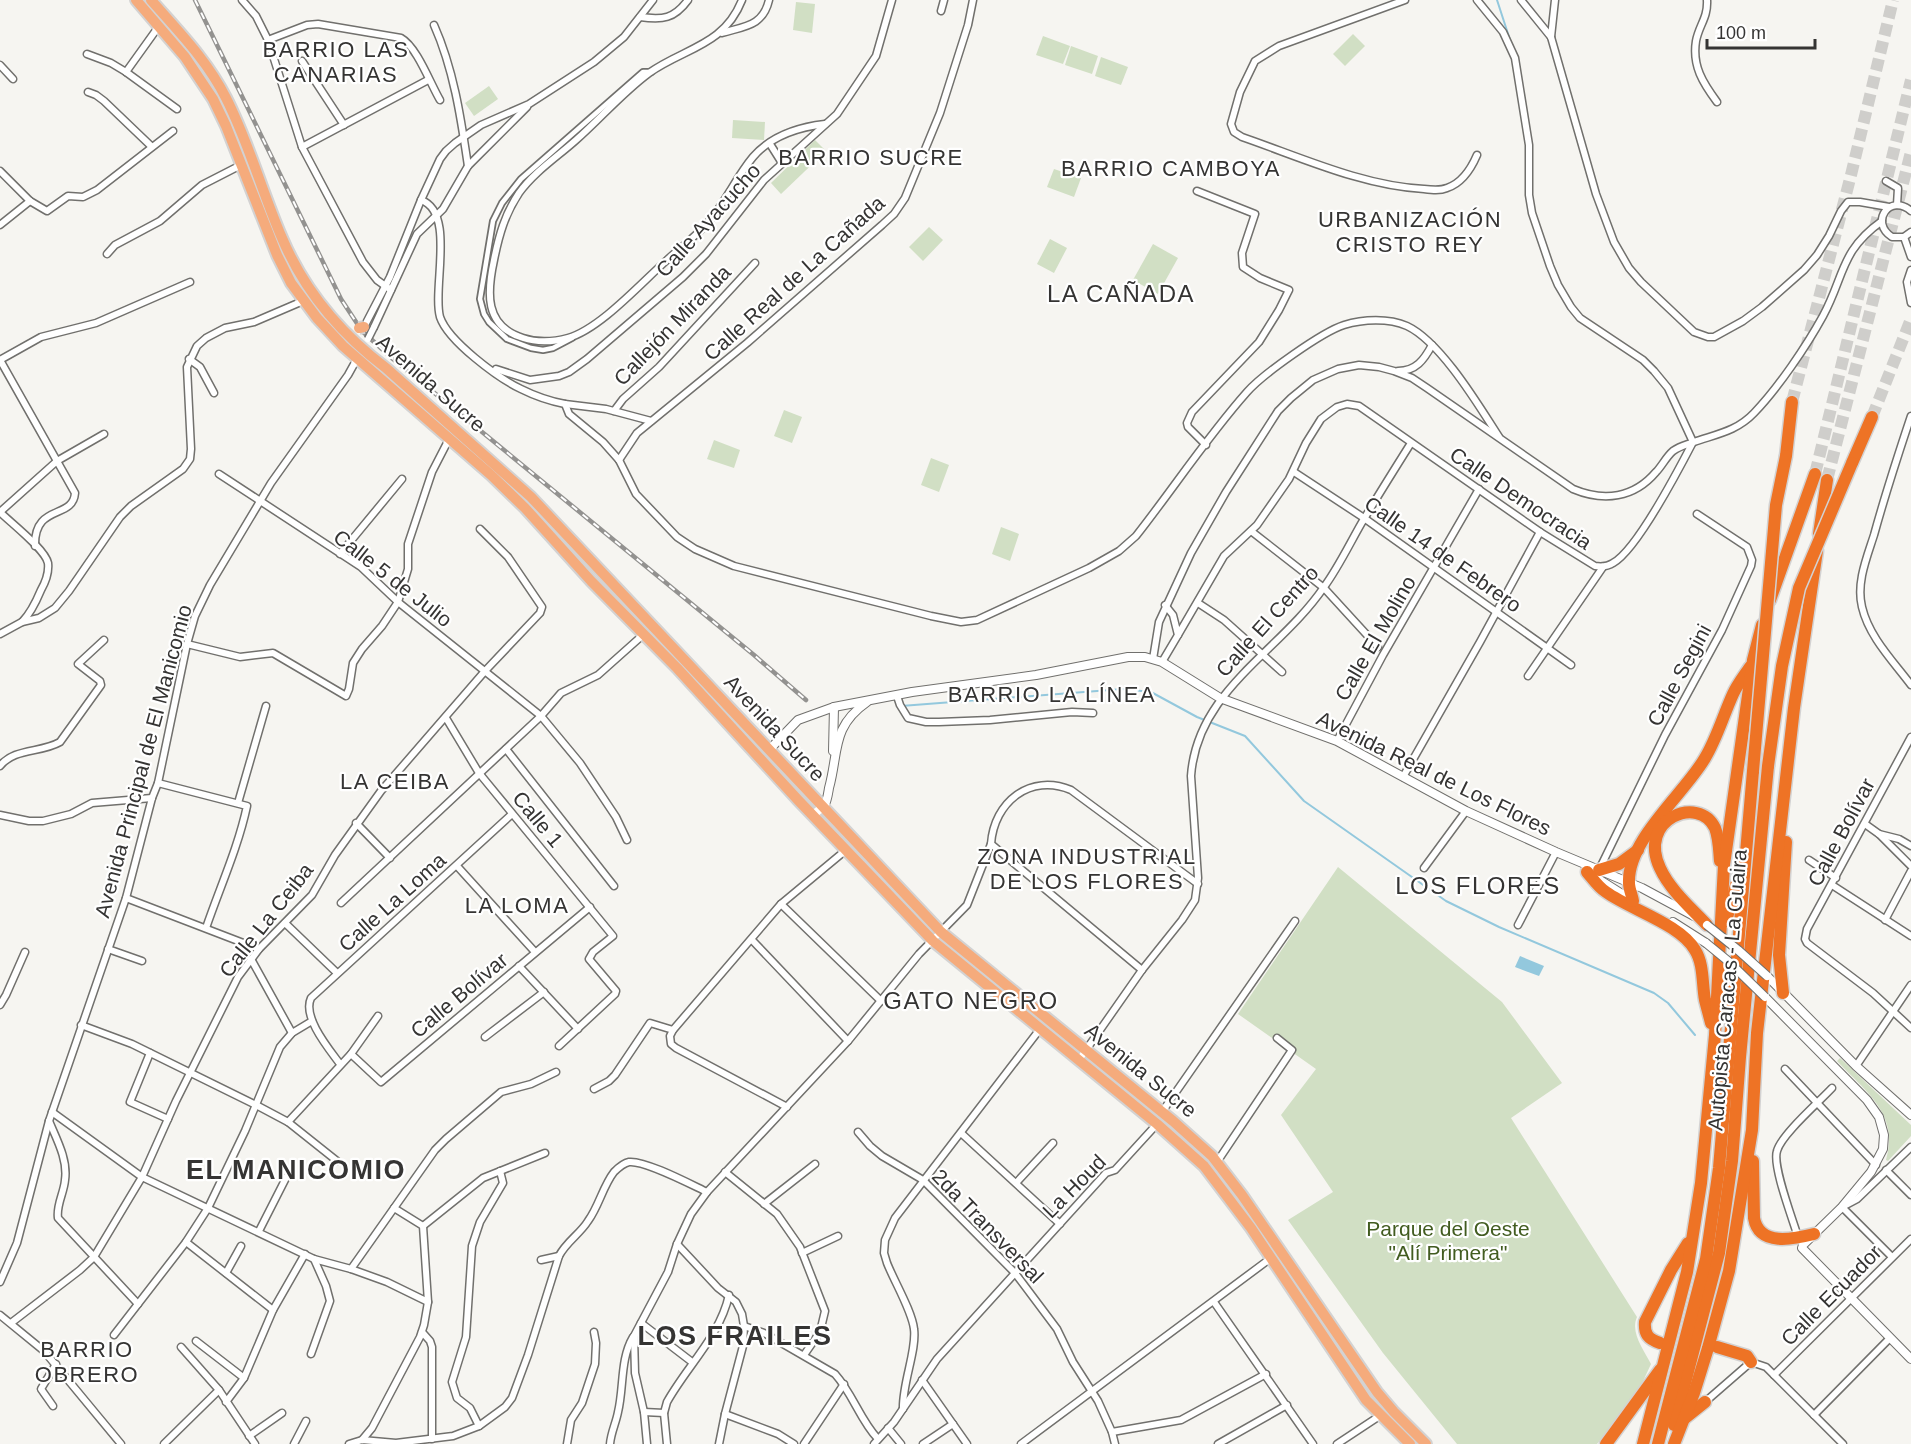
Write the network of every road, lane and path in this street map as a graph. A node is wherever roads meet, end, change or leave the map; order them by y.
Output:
1 (136, 0) edge
2 (151, 0) edge
3 (242, 0) edge
4 (653, 0) edge
5 (688, 0) edge
6 (742, 0) edge
7 (769, 0) edge
8 (892, 0) edge
9 (944, 0) edge
10 (973, 0) edge
11 (1405, 0) edge
12 (1477, 0) edge
13 (1521, 0) edge
14 (1555, 0) edge
15 (1707, 0) edge
16 (941, 11) dead end
17 (640, 17) junction
18 (434, 25) dead end
19 (159, 27) junction
20 (718, 35) junction
21 (1551, 37) junction
22 (268, 40) junction
23 (87, 54) dead end
24 (302, 61) dead end
25 (0, 65) edge
26 (126, 72) junction
27 (13, 79) dead end
28 (428, 80) junction
29 (88, 92) dead end
30 (440, 100) dead end
31 (1717, 102) dead end
32 (529, 104) junction
33 (177, 109) dead end
34 (825, 123) junction
35 (344, 125) junction
36 (172, 131) dead end
37 (464, 137) junction
38 (770, 144) junction
39 (152, 146) junction
40 (302, 147) junction
41 (1477, 155) dead end
42 (782, 164) junction
43 (241, 165) junction
44 (468, 166) junction
45 (0, 171) edge
46 (1886, 181) dead end
47 (1197, 191) dead end
48 (421, 200) junction
49 (30, 201) junction
50 (1897, 205) junction
51 (1889, 207) junction
52 (1911, 211) edge
53 (436, 216) junction
54 (1882, 220) junction
55 (0, 225) edge
56 (1911, 232) edge
57 (1904, 237) junction
58 (106, 254) dead end
59 (1911, 256) edge
60 (755, 263) dead end
61 (1911, 270) edge
62 (190, 282) dead end
63 (388, 288) junction
64 (303, 301) junction
65 (1911, 303) edge
66 (337, 324) junction
67 (363, 336) junction
68 (1432, 345) junction
69 (189, 359) junction
70 (0, 360) edge
71 (487, 365) junction
72 (1394, 371) junction
73 (214, 393) dead end
74 (1792, 402) tunnel mouth
75 (564, 404) junction
76 (614, 411) junction
77 (1911, 416) edge
78 (1872, 417) tunnel mouth
79 (651, 422) junction
80 (104, 434) dead end
81 (1499, 437) junction
82 (449, 439) junction
83 (1693, 442) junction
84 (1411, 443) junction
85 (1206, 445) junction
86 (619, 460) junction
87 (57, 461) junction
88 (1294, 472) junction
89 (219, 474) dead end
90 (1815, 474) tunnel mouth
91 (402, 479) dead end
92 (1827, 480) tunnel mouth
93 (1479, 489) junction
94 (259, 502) junction
95 (0, 512) edge
96 (1697, 514) dead end
97 (1364, 518) junction
98 (480, 529) dead end
99 (1251, 531) junction
100 (1540, 532) junction
101 (35, 546) junction
102 (340, 554) junction
103 (1603, 567) junction
104 (1434, 569) junction
105 (1324, 588) junction
106 (398, 602) junction
107 (1198, 603) junction
108 (1165, 605) junction
109 (1497, 612) junction
110 (22, 622) junction
111 (653, 626) junction
112 (0, 634) edge
113 (644, 635) junction
114 (1178, 635) junction
115 (104, 640) dead end
116 (188, 644) junction
117 (1378, 647) dead end
118 (1546, 649) junction
119 (1263, 655) junction
120 (1153, 659) junction
121 (1753, 660) junction
122 (1162, 662) junction
123 (1571, 665) dead end
124 (485, 671) junction
125 (1282, 672) dead end
126 (1528, 676) dead end
127 (1911, 685) edge
128 (897, 696) junction
129 (1221, 698) junction
130 (868, 701) junction
131 (267, 706) dead end
132 (838, 707) junction
133 (1093, 713) dead end
134 (540, 716) junction
135 (446, 718) junction
136 (845, 723) junction
137 (1911, 737) edge
138 (1337, 741) junction
139 (506, 748) junction
140 (769, 750) junction
141 (834, 755) junction
142 (0, 766) edge
143 (479, 773) junction
144 (1403, 777) junction
145 (1786, 782) junction
146 (158, 783) junction
147 (152, 798) junction
148 (238, 803) junction
149 (822, 807) junction
150 (1466, 811) junction
151 (512, 814) junction
152 (0, 815) edge
153 (813, 815) junction
154 (356, 823) junction
155 (1865, 824) junction
156 (1879, 834) junction
157 (627, 840) dead end
158 (991, 844) junction
159 (1911, 846) edge
160 (1639, 849) junction
161 (846, 850) junction
162 (1747, 850) junction
163 (1556, 852) junction
164 (390, 858) junction
165 (1809, 860) dead end
166 (457, 866) junction
167 (1424, 868) dead end
168 (1911, 868) edge
169 (1593, 871) junction
170 (1836, 878) junction
171 (1629, 883) junction
172 (1198, 884) junction
173 (1832, 885) junction
174 (614, 886) dead end
175 (1722, 894) junction
176 (126, 898) junction
177 (1633, 901) junction
178 (341, 903) dead end
179 (781, 904) junction
180 (590, 907) junction
181 (1885, 920) junction
182 (1294, 921) dead end
183 (285, 923) junction
184 (1518, 925) dead end
185 (1707, 926) junction
186 (206, 928) junction
187 (941, 932) junction
188 (1911, 936) edge
189 (752, 940) junction
190 (933, 941) junction
191 (1719, 942) junction
192 (108, 949) junction
193 (259, 949) junction
194 (25, 952) dead end
195 (535, 952) junction
196 (251, 959) junction
197 (142, 961) dead end
198 (519, 966) junction
199 (1142, 970) junction
200 (337, 973) junction
201 (1911, 985) edge
202 (544, 992) junction
203 (1783, 993) junction
204 (881, 1001) junction
205 (0, 1005) edge
206 (1893, 1011) junction
207 (378, 1016) dead end
208 (312, 1021) junction
209 (81, 1025) junction
210 (1911, 1028) edge
211 (578, 1029) junction
212 (1040, 1029) junction
213 (673, 1030) junction
214 (292, 1033) junction
215 (1715, 1035) junction
216 (485, 1037) dead end
217 (1276, 1038) dead end
218 (848, 1041) junction
219 (559, 1046) dead end
220 (1756, 1046) junction
221 (1086, 1050) junction
222 (150, 1053) junction
223 (351, 1054) junction
224 (1079, 1060) junction
225 (340, 1064) junction
226 (1856, 1066) junction
227 (1785, 1069) dead end
228 (556, 1072) dead end
229 (191, 1074) junction
230 (1832, 1088) dead end
231 (594, 1089) dead end
232 (1817, 1104) junction
233 (256, 1105) junction
234 (1736, 1106) junction
235 (787, 1107) junction
236 (52, 1112) junction
237 (1162, 1112) junction
238 (1911, 1115) edge
239 (168, 1119) junction
240 (49, 1120) junction
241 (288, 1122) junction
242 (1157, 1124) junction
243 (1752, 1130) junction
244 (858, 1132) dead end
245 (961, 1133) junction
246 (1053, 1143) dead end
247 (1911, 1147) edge
248 (545, 1153) dead end
249 (337, 1161) dead end
250 (1216, 1162) junction
251 (815, 1164) dead end
252 (1876, 1165) junction
253 (1886, 1170) junction
254 (500, 1172) junction
255 (725, 1172) junction
256 (288, 1176) dead end
257 (142, 1177) junction
258 (923, 1179) junction
259 (1016, 1184) junction
260 (707, 1192) junction
261 (1911, 1195) edge
262 (764, 1204) junction
263 (1842, 1207) junction
264 (208, 1208) junction
265 (394, 1208) junction
266 (1060, 1224) junction
267 (423, 1226) junction
268 (259, 1231) junction
269 (1814, 1234) joint
270 (838, 1236) dead end
271 (1692, 1237) junction
272 (1911, 1239) edge
273 (186, 1242) junction
274 (1800, 1243) junction
275 (677, 1244) junction
276 (241, 1246) dead end
277 (802, 1253) junction
278 (305, 1254) junction
279 (559, 1256) junction
280 (94, 1257) junction
281 (1892, 1257) junction
282 (1271, 1258) junction
283 (314, 1259) junction
284 (541, 1260) dead end
285 (351, 1269) junction
286 (226, 1273) junction
287 (1015, 1273) junction
288 (0, 1282) edge
289 (729, 1295) junction
290 (1851, 1299) junction
291 (428, 1302) junction
292 (1214, 1302) junction
293 (138, 1304) junction
294 (273, 1310) junction
295 (0, 1315) edge
296 (11, 1323) junction
297 (641, 1323) junction
298 (744, 1326) junction
299 (422, 1332) junction
300 (594, 1332) dead end
301 (114, 1335) dead end
302 (634, 1336) junction
303 (1890, 1338) junction
304 (196, 1341) dead end
305 (1660, 1343) dead end
306 (181, 1347) dead end
307 (1718, 1347) dead end
308 (311, 1354) dead end
309 (804, 1355) junction
310 (1911, 1359) edge
311 (1665, 1360) junction
312 (692, 1362) junction
313 (1752, 1362) junction
314 (56, 1364) junction
315 (1266, 1374) junction
316 (1774, 1375) junction
317 (244, 1378) junction
318 (922, 1380) junction
319 (844, 1384) junction
320 (219, 1390) junction
321 (1092, 1393) junction
322 (1694, 1393) junction
323 (1669, 1400) junction
324 (226, 1402) junction
325 (1706, 1402) junction
326 (1287, 1405) junction
327 (53, 1406) dead end
328 (1390, 1407) junction
329 (903, 1409) junction
330 (644, 1412) junction
331 (282, 1413) dead end
332 (664, 1413) junction
333 (725, 1414) junction
334 (1814, 1415) junction
335 (1380, 1416) junction
336 (1684, 1418) junction
337 (306, 1421) dead end
338 (952, 1424) junction
339 (479, 1426) junction
340 (888, 1428) junction
341 (1112, 1432) junction
342 (249, 1436) junction
343 (432, 1438) junction
344 (362, 1440) junction
345 (876, 1442) edge
346 (1310, 1442) edge
347 (121, 1444) edge
348 (164, 1444) edge
349 (255, 1444) edge
350 (294, 1444) edge
351 (349, 1444) edge
352 (567, 1444) edge
353 (610, 1444) edge
354 (647, 1444) edge
355 (667, 1444) edge
356 (719, 1444) edge
357 (794, 1444) edge
358 (804, 1444) edge
359 (901, 1444) edge
360 (923, 1444) edge
361 (967, 1444) edge
362 (1021, 1444) edge
363 (1115, 1444) edge
364 (1218, 1444) edge
365 (1337, 1444) edge
366 (1410, 1444) edge
367 (1426, 1444) edge
368 (1606, 1444) edge
369 (1643, 1444) edge
370 (1658, 1444) edge
371 (1669, 1444) edge
372 (1674, 1444) edge
373 (1843, 1444) edge

1 - 19 main road, Avenida Sucre
2 - 66 main road, Avenida Sucre
3 - 22 street
4 - 17 street
5 - 17 street
6 - 20 street
7 - 20 street
8 - 34 street, Calle Ayacucho
9 - 16 street
10 - 79 street, Calle Real de La Cañada
11 - 41 street
12 - 83 street
13 - 21 street
14 - 21 street
15 - 31 street
17 - 32 street
18 - 37 street
19 - 26 street
19 - 43 main road, Avenida Sucre
20 - 38 street
21 - 51 street
22 - 28 street
22 - 40 street
23 - 26 street
24 - 35 street
25 - 27 street
26 - 33 street
28 - 30 street
28 - 35 street
29 - 39 street
32 - 37 street
32 - 44 street
34 - 38 street
34 - 42 street, Calle Ayacucho
35 - 40 street
36 - 39 street
37 - 44 street
37 - 48 street
38 - 42 street
39 - 49 street
40 - 63 street
42 - 71 street, Calle Ayacucho
43 - 58 street
43 - 64 main road, Avenida Sucre
44 - 53 street
45 - 49 street
46 - 50 street
47 - 85 street
48 - 53 street
48 - 63 street
49 - 55 street
50 - 51 street
50 - 52 street
51 - 54 street
53 - 63 street
53 - 71 street
54 - 57 street
54 - 83 street
56 - 57 street
57 - 59 street
60 - 76 street, Callejón Miranda
61 - 65 street
62 - 70 street
63 - 67 street
64 - 67 main road, Avenida Sucre
64 - 69 street
66 - 67 main road, Avenida Sucre
66 - 67 main road
67 - 67 street, bridge
67 - 82 main road, Avenida Sucre
67 - 94 street, Avenida Principal de El Manicomio
67 - 111 main road, Avenida Sucre
68 - 72 street
68 - 81 street
68 - 85 street
69 - 73 street
69 - 110 street
70 - 87 street
71 - 75 street
72 - 81 street
72 - 108 street
74 - 162 highway, Autopista Caracas - La Guaira, bridge
75 - 76 street
75 - 86 street
76 - 79 street
77 - 127 street
78 - 234 highway, Autopista Caracas - La Guaira, bridge
79 - 86 street, Calle Real de La Cañada
80 - 87 street
81 - 83 street
82 - 106 street
82 - 113 main road, Avenida Sucre
83 - 103 street, Calle Democracia
84 - 88 street, Calle Democracia
84 - 93 street, Calle Democracia
84 - 97 street, Calle El Centro
85 - 86 street
87 - 95 street
87 - 101 street
88 - 97 street, Calle 14 de Febrero
88 - 99 street
89 - 94 street, Calle 5 de Julio
90 - 121 highway, Autopista Caracas - La Guaira
91 - 102 street
92 - 145 highway, Autopista Caracas - La Guaira
93 - 100 street, Calle Democracia
93 - 104 street, Calle El Molino
94 - 102 street, Calle 5 de Julio
94 - 116 street, Avenida Principal de El Manicomio
95 - 101 street
96 - 169 street, Calle Segini
97 - 104 street, Calle 14 de Febrero
97 - 105 street, Calle El Centro
98 - 124 street, Calle La Ceiba
99 - 105 street
99 - 107 street
100 - 103 street, Calle Democracia
100 - 109 street
101 - 110 street
102 - 106 street, Calle 5 de Julio
103 - 118 street
104 - 109 street, Calle 14 de Febrero
104 - 138 street, Calle El Molino
105 - 117 street
105 - 119 street, Calle El Centro
106 - 116 street
106 - 124 street, Calle 5 de Julio
107 - 114 street
107 - 119 street
108 - 114 street
108 - 120 street
109 - 118 street, Calle 14 de Febrero
109 - 144 street
110 - 112 street
111 - 113 street
111 - 140 main road, Avenida Sucre
113 - 134 street
113 - 153 main road, Avenida Sucre
114 - 122 street
115 - 142 street
116 - 146 street, Avenida Principal de El Manicomio
118 - 123 street, Calle 14 de Febrero
118 - 126 street
119 - 125 street
119 - 129 street, Calle El Centro
120 - 122 street, Avenida Real de Los Flores
120 - 128 street, Avenida Real de Los Flores
121 - 160 highway
121 - 175 highway, Autopista Caracas - La Guaira
122 - 129 street, Avenida Real de Los Flores
124 - 134 street, Calle 5 de Julio
124 - 135 street, Calle La Ceiba
128 - 130 street, Avenida Real de Los Flores
128 - 133 street
129 - 138 street, Avenida Real de Los Flores
129 - 172 street, Calle El Centro
130 - 132 street, Avenida Real de Los Flores
130 - 136 street
131 - 148 street
132 - 136 street
132 - 140 street, Avenida Real de Los Flores
132 - 141 street
134 - 139 street
134 - 157 street, Calle 5 de Julio
135 - 143 street, Calle 1
135 - 154 street, Calle La Ceiba
136 - 141 street
137 - 155 street, Calle Bolívar
138 - 144 street, Avenida Real de Los Flores
139 - 143 street
139 - 174 street
140 - 149 main road, Avenida Sucre
141 - 149 street
143 - 151 street, Calle 1
143 - 164 street
144 - 150 street, Avenida Real de Los Flores
145 - 203 highway
145 - 220 highway, Autopista Caracas - La Guaira
146 - 147 street, Avenida Principal de El Manicomio
146 - 148 street
147 - 152 street
147 - 176 street, Avenida Principal de El Manicomio
148 - 186 street
149 - 153 street
149 - 187 main road, Avenida Sucre
150 - 163 street, Avenida Real de Los Flores
150 - 167 street
151 - 166 street, Calle La Loma
151 - 180 street, Calle 1
153 - 161 main road, Avenida Sucre
154 - 164 street
154 - 183 street, Calle La Ceiba
155 - 156 street
155 - 170 street, Calle Bolívar
156 - 159 street
156 - 168 street
158 - 172 street
158 - 187 street
158 - 199 street
160 - 169 highway
160 - 171 highway
161 - 179 street
161 - 190 main road, Avenida Sucre
162 - 191 highway
162 - 323 highway, Autopista Caracas - La Guaira
163 - 169 street, Avenida Real de Los Flores
163 - 184 street
164 - 178 street
165 - 170 street
166 - 195 street
166 - 200 street, Calle La Loma
168 - 181 street
169 - 171 street, Avenida Real de Los Flores
169 - 177 street, Avenida Real de Los Flores
169 - 215 highway
170 - 173 street, Calle Bolívar
171 - 177 highway
171 - 185 street, Avenida Real de Los Flores
172 - 199 street
173 - 181 street
173 - 206 street, Calle Bolívar
175 - 185 highway
175 - 191 highway, Autopista Caracas - La Guaira
176 - 186 street
176 - 192 street, Avenida Principal de El Manicomio
177 - 252 street, Avenida Real de Los Flores, bridge
179 - 189 street
179 - 204 street
180 - 195 street, Calle Bolívar
180 - 211 street, Calle 1
181 - 188 street
182 - 237 street
183 - 193 street, Calle La Ceiba
183 - 200 street
185 - 203 street, Avenida Real de Los Flores, bridge
186 - 193 street
187 - 190 street
187 - 221 main road, Avenida Sucre
189 - 213 street
189 - 218 street
190 - 204 street
190 - 212 main road, Avenida Sucre
191 - 215 highway, Autopista Caracas - La Guaira
192 - 197 street
192 - 209 street, Avenida Principal de El Manicomio
193 - 196 street, Calle La Ceiba
194 - 205 street
195 - 198 street, Calle Bolívar
196 - 214 street
196 - 229 street, Calle La Ceiba
198 - 202 street
198 - 223 street, Calle Bolívar
199 - 221 street
200 - 208 street, Calle La Loma
201 - 206 street
202 - 211 street
202 - 216 street
203 - 226 street, Avenida Real de Los Flores
204 - 218 street
206 - 210 street
206 - 226 street
207 - 223 street, Calle Bolívar
208 - 214 street
208 - 225 street
209 - 222 street
209 - 236 street, Avenida Principal de El Manicomio
211 - 219 street
212 - 224 main road, Avenida Sucre
212 - 245 street
213 - 231 street
213 - 235 street
214 - 233 street
215 - 271 highway, Autopista Caracas - La Guaira
217 - 250 street
218 - 235 street
220 - 234 highway
220 - 243 highway, Autopista Caracas - La Guaira
221 - 224 street
221 - 237 main road, Avenida Sucre
222 - 229 street
222 - 239 street
223 - 225 street, Calle Bolívar
224 - 242 main road, Avenida Sucre
225 - 241 street, Calle Bolívar
226 - 238 street, Avenida Real de Los Flores
227 - 232 street
228 - 265 street
229 - 233 street
229 - 239 street, Calle La Ceiba
230 - 232 street
232 - 252 street
232 - 274 street
233 - 241 street
233 - 264 street
234 - 371 highway, Autopista Caracas - La Guaira
235 - 255 street
236 - 240 street, Avenida Principal de El Manicomio
236 - 257 street
237 - 250 main road, Avenida Sucre
239 - 257 street, Calle La Ceiba
240 - 280 street
240 - 288 street, Avenida Principal de El Manicomio
241 - 249 street
242 - 266 street, La Houd
242 - 282 main road, Avenida Sucre
243 - 274 highway
243 - 322 highway, Autopista Caracas - La Guaira
244 - 258 street, 2da Transversal
245 - 258 street
245 - 259 street
246 - 259 street
247 - 253 street
248 - 254 street
250 - 328 main road, Avenida Sucre
251 - 262 street
252 - 263 street
253 - 261 street
253 - 263 street
254 - 267 street
254 - 339 street
255 - 260 street
255 - 262 street
256 - 268 street
257 - 264 street
257 - 280 street, Calle La Ceiba
258 - 287 street, 2da Transversal
258 - 329 street
259 - 266 street
260 - 275 street
260 - 279 street
262 - 277 street
263 - 269 street
263 - 281 street
264 - 268 street
264 - 273 street
265 - 267 street
265 - 285 street
266 - 287 street, La Houd
267 - 291 street
268 - 278 street
269 - 274 highway
270 - 277 street
271 - 305 highway
271 - 311 highway, Autopista Caracas - La Guaira
272 - 281 street, Calle Ecuador
273 - 286 street
273 - 293 street
274 - 290 street
275 - 289 street
275 - 297 street
276 - 286 street
277 - 309 street
278 - 283 street
278 - 294 street
279 - 284 street
279 - 339 street
280 - 293 street
280 - 296 street, Calle La Ceiba
281 - 290 street, Calle Ecuador
282 - 292 street
282 - 335 main road, Avenida Sucre
283 - 285 street
283 - 308 street
285 - 291 street
286 - 294 street
287 - 318 street, La Houd
287 - 321 street, 2da Transversal
289 - 298 street
289 - 312 street
290 - 303 street
290 - 316 street, Calle Ecuador
291 - 299 street
292 - 315 street
292 - 321 street
293 - 301 street
294 - 317 street
295 - 296 street
296 - 314 street
297 - 302 street
297 - 312 street
298 - 309 street
298 - 333 street
299 - 343 street
299 - 344 street
300 - 352 street
302 - 330 street
302 - 353 street
303 - 310 street
303 - 334 street
304 - 317 street
306 - 320 street
307 - 313 highway
309 - 319 street
311 - 323 highway
311 - 368 highway
311 - 369 highway, Autopista Caracas - La Guaira
312 - 332 street
313 - 316 street
313 - 325 street
314 - 327 street
314 - 347 street
315 - 326 street
315 - 341 street
316 - 334 street
317 - 324 street
318 - 329 street, La Houd
318 - 338 street
319 - 345 street
319 - 358 street
320 - 324 street
320 - 348 street
321 - 341 street, 2da Transversal
321 - 362 street
322 - 325 highway
322 - 336 highway, Autopista Caracas - La Guaira
323 - 370 highway, Autopista Caracas - La Guaira
324 - 342 street
325 - 336 highway
326 - 346 street
326 - 364 street
328 - 335 street
328 - 367 main road, Avenida Sucre
329 - 340 street, La Houd
330 - 332 street
330 - 354 street
331 - 342 street
332 - 355 street
333 - 356 street
333 - 357 street
334 - 373 street
335 - 365 street
335 - 366 main road, Avenida Sucre
336 - 372 highway, Autopista Caracas - La Guaira
337 - 350 street
338 - 360 street
338 - 361 street
339 - 343 street
340 - 345 street, La Houd
340 - 359 street
341 - 363 street, 2da Transversal
342 - 349 street
343 - 344 street
344 - 351 street

